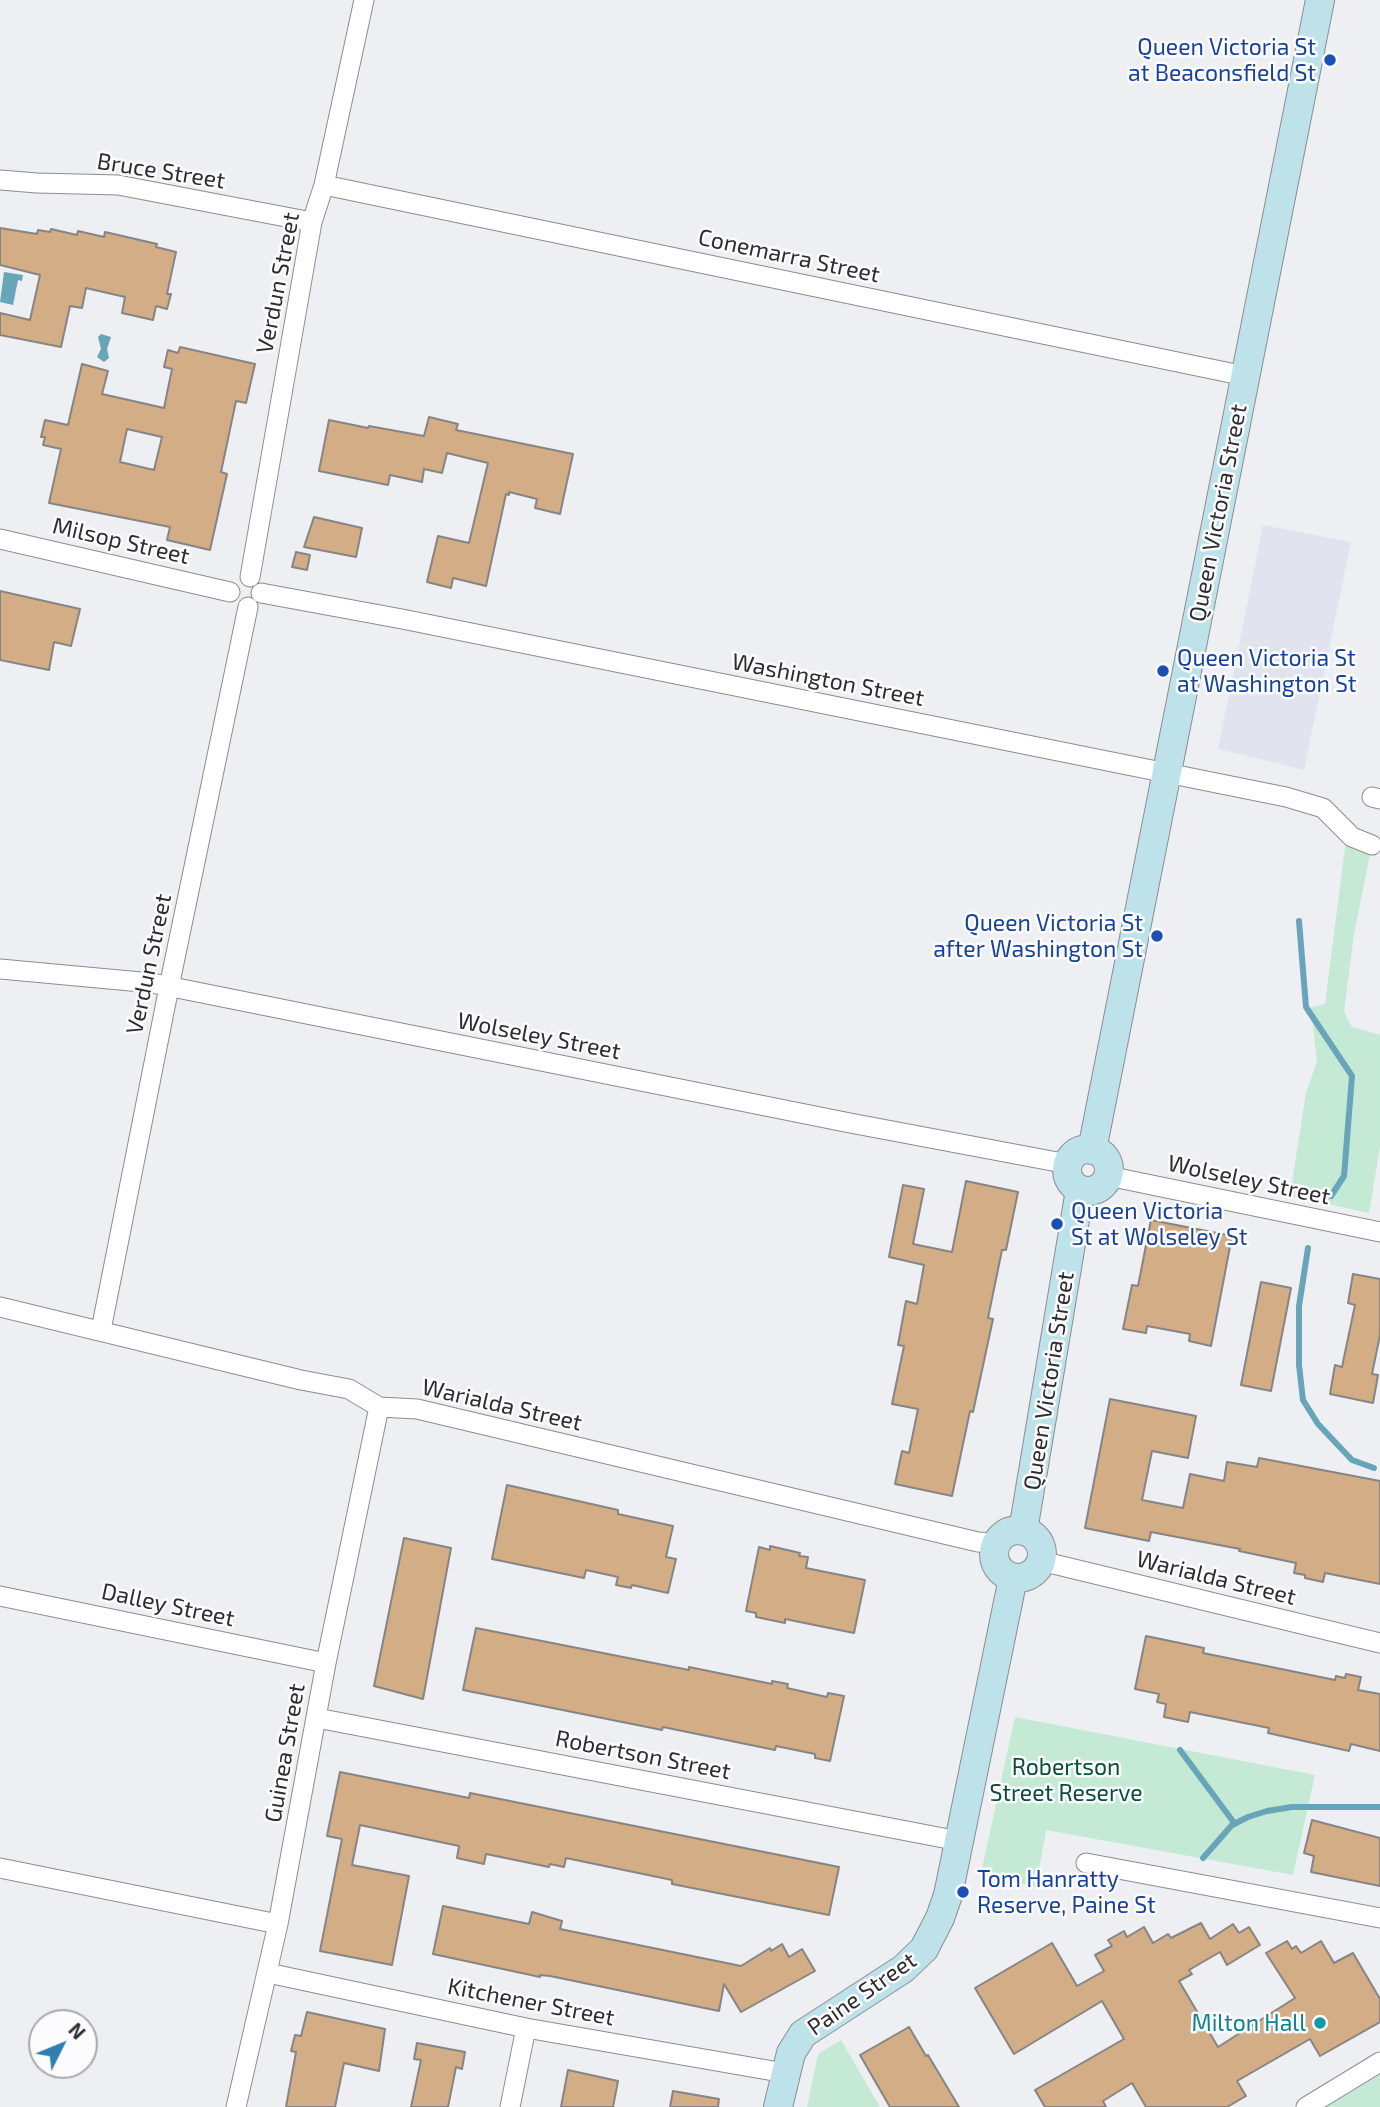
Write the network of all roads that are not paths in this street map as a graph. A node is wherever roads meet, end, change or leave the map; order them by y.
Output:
1 (363, 0) edge
2 (1320, 0) edge
3 (0, 180) edge
4 (324, 185) junction
5 (312, 222) junction
6 (1245, 376) junction
7 (0, 539) edge
8 (250, 577) junction
9 (230, 592) junction
10 (255, 600) junction
11 (1167, 774) junction
12 (1372, 845) dead end
13 (0, 969) edge
14 (169, 987) junction
15 (1092, 1150) junction
16 (1068, 1164) junction
17 (1108, 1176) junction
18 (1080, 1190) junction
19 (1380, 1232) edge
20 (0, 1307) edge
21 (101, 1330) junction
22 (379, 1407) junction
23 (1023, 1531) junction
24 (997, 1543) junction
25 (1041, 1561) junction
26 (1013, 1578) junction
27 (0, 1596) edge
28 (1380, 1643) edge
29 (326, 1662) junction
30 (317, 1717) junction
31 (959, 1841) junction
32 (1086, 1863) dead end
33 (0, 1868) edge
34 (1380, 1918) edge
35 (278, 1924) junction
36 (268, 1973) junction
37 (526, 2028) junction
38 (1380, 2062) edge
39 (785, 2073) junction
40 (236, 2107) edge
41 (510, 2107) edge
42 (778, 2107) edge
43 (1306, 2107) edge

1 - 4 street, Verdun Street
2 - 6 main road, Queen Victoria Street
3 - 5 street, Bruce Street
4 - 5 street, Verdun Street
4 - 6 street, Conemarra Street
5 - 8 street, Verdun Street
6 - 11 main road, Queen Victoria Street
7 - 9 street, Milsop Street
8 - 9 street
8 - 10 street
9 - 10 street
10 - 11 street, Washington Street
10 - 14 street, Verdun Street
11 - 12 street, Washington Street
11 - 15 main road, Queen Victoria Street
13 - 14 street, Wolseley Street
14 - 16 street, Wolseley Street
14 - 21 street, Verdun Street
15 - 16 main road
15 - 17 main road
16 - 18 main road
17 - 18 main road
17 - 19 street, Wolseley Street
18 - 23 main road, Queen Victoria Street
20 - 21 street, Warialda Street
21 - 22 street, Warialda Street
22 - 24 street, Warialda Street
22 - 29 street, Guinea Street
23 - 24 main road
23 - 25 main road
24 - 26 main road
25 - 26 main road
25 - 28 street, Warialda Street
26 - 31 main road
27 - 29 street, Dalley Street
29 - 30 street, Guinea Street
30 - 31 street, Robertson Street
30 - 35 street, Guinea Street
31 - 39 main road, Paine Street
32 - 34 street
33 - 35 street
35 - 36 street, Guinea Street
36 - 37 street, Kitchener Street
36 - 40 street, Guinea Street
37 - 39 street, Kitchener Street
37 - 41 street
38 - 43 street
39 - 42 main road, Paine Street

